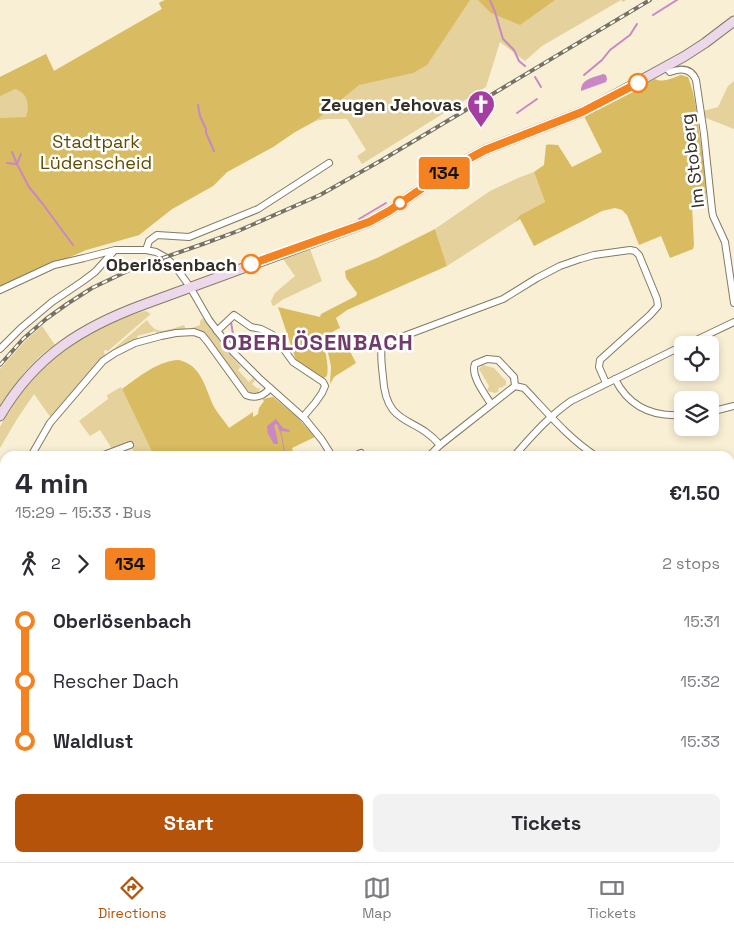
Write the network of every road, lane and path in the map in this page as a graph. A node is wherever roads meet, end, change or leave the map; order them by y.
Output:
1 (734, 21) edge
2 (666, 67) junction
3 (329, 162) dead end
4 (115, 250) junction
5 (146, 250) junction
6 (190, 287) junction
7 (0, 290) edge
8 (734, 303) edge
9 (734, 322) edge
10 (217, 331) junction
11 (705, 336) edge
12 (0, 349) edge
13 (674, 351) edge
14 (615, 379) junction
15 (606, 383) junction
16 (514, 386) junction
17 (270, 388) junction
18 (492, 404) junction
19 (734, 406) edge
20 (719, 410) edge
21 (674, 415) edge
22 (0, 416) edge
23 (303, 416) junction
24 (550, 416) junction
25 (130, 445) dead end
26 (440, 445) junction
27 (34, 451) edge
28 (114, 451) edge
29 (329, 451) edge
30 (434, 451) edge
31 (518, 451) edge
32 (589, 451) edge

1 - 2 main road
2 - 6 main road
2 - 8 street, Im Stoberg
3 - 5 street
4 - 5 street
4 - 7 street
4 - 12 street
5 - 6 street
6 - 10 street
6 - 22 main road
9 - 11 street
10 - 17 street
10 - 23 street
13 - 14 street
14 - 15 street
14 - 21 street
15 - 24 street
15 - 26 street
16 - 18 street
16 - 18 street
16 - 24 street
17 - 23 street
17 - 27 street
18 - 26 street
19 - 20 street
23 - 29 street
24 - 31 street
24 - 32 street
25 - 28 street
26 - 30 street

